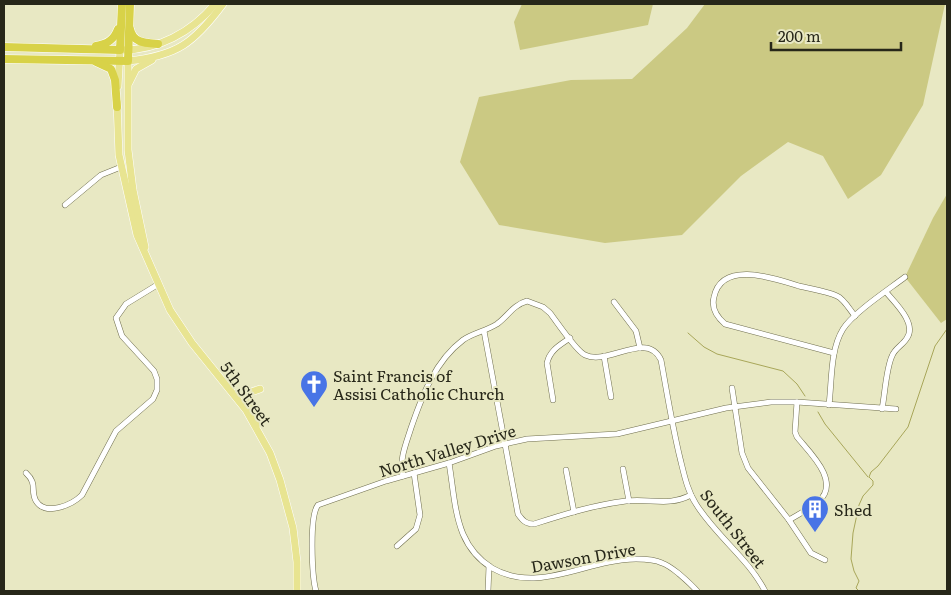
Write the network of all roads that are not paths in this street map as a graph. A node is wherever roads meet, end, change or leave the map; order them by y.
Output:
1 (122, 4) edge
2 (130, 4) edge
3 (215, 4) edge
4 (223, 4) edge
5 (125, 17) junction
6 (158, 44) junction
7 (4, 47) edge
8 (76, 48) junction
9 (124, 50) junction
10 (161, 56) junction
11 (4, 59) edge
12 (86, 60) junction
13 (123, 61) junction
14 (127, 90) junction
15 (117, 97) junction
16 (117, 108) junction
17 (129, 162) junction
18 (121, 167) junction
19 (65, 206) dead end
20 (140, 223) junction
21 (146, 253) junction
22 (905, 277) dead end
23 (158, 285) junction
24 (886, 292) junction
25 (614, 302) dead end
26 (855, 316) junction
27 (484, 331) junction
28 (570, 338) junction
29 (640, 348) junction
30 (834, 353) junction
31 (604, 356) junction
32 (732, 388) dead end
33 (260, 389) dead end
34 (611, 397) dead end
35 (553, 400) dead end
36 (797, 402) junction
37 (829, 405) junction
38 (734, 406) junction
39 (882, 409) junction
40 (896, 409) dead end
41 (672, 422) junction
42 (262, 436) junction
43 (505, 443) junction
44 (449, 463) junction
45 (623, 469) dead end
46 (566, 470) dead end
47 (26, 473) dead end
48 (414, 473) junction
49 (403, 476) junction
50 (691, 495) junction
51 (629, 501) junction
52 (574, 512) junction
53 (789, 520) junction
54 (397, 546) dead end
55 (825, 560) dead end
56 (489, 566) junction
57 (297, 591) edge
58 (316, 591) edge
59 (488, 591) edge
60 (697, 591) edge
61 (765, 591) edge

1 - 5 highway
2 - 5 highway
3 - 6 main road
4 - 10 main road
5 - 6 highway
5 - 8 highway
5 - 9 highway, 5th Street
6 - 9 main road
7 - 8 highway
8 - 9 highway
9 - 13 highway, 5th Street
10 - 13 main road
10 - 14 main road
11 - 12 highway
12 - 13 highway
12 - 16 highway
13 - 14 main road, 5th Street
13 - 15 main road, 5th Street
14 - 17 main road, 5th Street
15 - 16 main road, 5th Street
15 - 17 main road
16 - 18 main road, 5th Street
17 - 20 main road, 5th Street
18 - 19 street
18 - 20 main road
18 - 21 main road, 5th Street
20 - 21 main road, 5th Street
21 - 23 main road, 5th Street
22 - 24 street
23 - 42 main road, 5th Street
23 - 47 street
24 - 26 street
24 - 39 street
25 - 29 street
26 - 30 street
26 - 30 street
27 - 28 street
27 - 43 street
27 - 49 street
28 - 31 street
28 - 35 street
29 - 31 street
29 - 41 street, South Street
30 - 37 street
31 - 34 street
32 - 38 street
33 - 42 main road
36 - 37 street, North Valley Drive
36 - 38 street, North Valley Drive
36 - 53 street
37 - 39 street, North Valley Drive
38 - 41 street, North Valley Drive
38 - 53 street
39 - 40 street, North Valley Drive
41 - 43 street, North Valley Drive
41 - 50 street, South Street
42 - 57 main road, 5th Street
43 - 44 street, North Valley Drive
43 - 52 street
44 - 48 street, North Valley Drive
44 - 56 street, Dawson Drive
45 - 51 street
46 - 52 street
48 - 49 street, North Valley Drive
48 - 54 street
49 - 58 street, North Valley Drive
50 - 51 street
50 - 61 street, South Street
51 - 52 street
53 - 55 street
56 - 59 street
56 - 60 street, Dawson Drive

